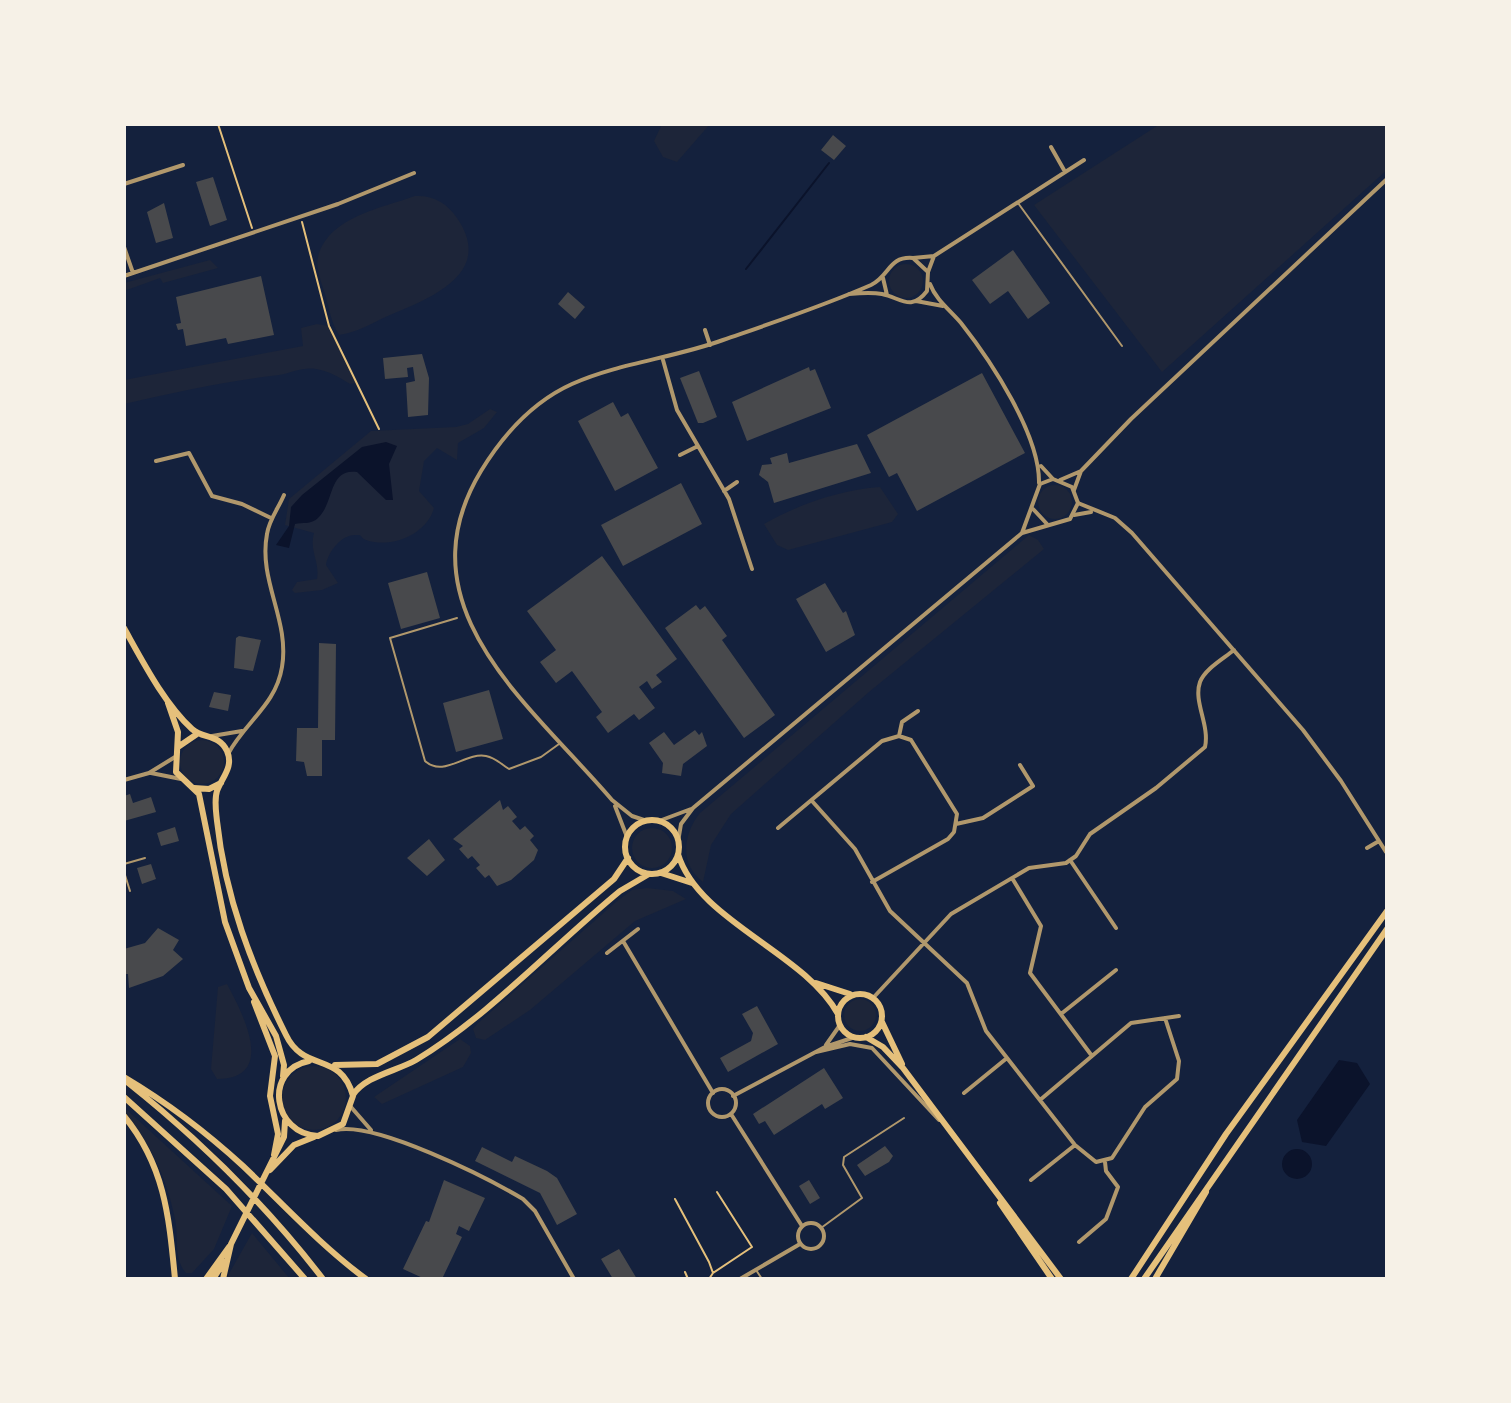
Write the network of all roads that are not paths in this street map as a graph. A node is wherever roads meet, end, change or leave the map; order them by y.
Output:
1 (1051, 147) dead end
2 (1084, 160) dead end
3 (183, 165) dead end
4 (1064, 170) junction
5 (414, 173) dead end
6 (1387, 179) edge
7 (124, 184) edge
8 (1017, 202) junction
9 (124, 247) edge
10 (934, 256) junction
11 (913, 258) junction
12 (928, 272) junction
13 (133, 273) junction
14 (884, 275) junction
15 (124, 276) edge
16 (929, 282) junction
17 (849, 294) junction
18 (887, 295) junction
19 (916, 301) junction
20 (945, 307) junction
21 (705, 330) dead end
22 (710, 345) junction
23 (1122, 346) dead end
24 (663, 360) junction
25 (698, 446) junction
26 (680, 455) dead end
27 (156, 461) dead end
28 (1039, 465) junction
29 (1081, 471) junction
30 (1053, 479) junction
31 (1060, 480) junction
32 (737, 482) dead end
33 (1039, 485) junction
34 (1074, 490) junction
35 (724, 491) junction
36 (284, 495) dead end
37 (1078, 503) junction
38 (1032, 508) junction
39 (1093, 511) junction
40 (1074, 515) junction
41 (271, 518) junction
42 (1047, 524) junction
43 (1022, 533) junction
44 (752, 569) dead end
45 (457, 618) dead end
46 (124, 628) edge
47 (1234, 650) junction
48 (165, 696) junction
49 (918, 711) dead end
50 (245, 730) junction
51 (198, 733) junction
52 (210, 736) junction
53 (899, 736) junction
54 (561, 742) junction
55 (178, 747) junction
56 (228, 754) junction
57 (175, 757) junction
58 (1020, 765) dead end
59 (149, 773) junction
60 (181, 779) junction
61 (124, 780) edge
62 (221, 783) junction
63 (194, 788) junction
64 (612, 800) junction
65 (812, 801) junction
66 (693, 808) junction
67 (647, 821) junction
68 (659, 821) junction
69 (956, 824) junction
70 (778, 828) dead end
71 (627, 837) junction
72 (1379, 841) junction
73 (678, 842) junction
74 (1367, 848) dead end
75 (1386, 852) edge
76 (678, 854) junction
77 (145, 858) dead end
78 (628, 858) junction
79 (1070, 860) junction
80 (124, 864) edge
81 (124, 872) edge
82 (660, 873) junction
83 (649, 874) junction
84 (1012, 878) junction
85 (872, 882) junction
86 (692, 883) junction
87 (130, 891) dead end
88 (1387, 911) edge
89 (1116, 928) dead end
90 (638, 929) dead end
91 (1387, 929) edge
92 (623, 941) junction
93 (923, 943) junction
94 (607, 953) dead end
95 (1116, 970) dead end
96 (812, 981) junction
97 (249, 988) junction
98 (855, 994) junction
99 (873, 998) junction
100 (838, 1014) junction
101 (1061, 1014) junction
102 (1179, 1016) dead end
103 (1165, 1018) junction
104 (882, 1022) junction
105 (840, 1025) junction
106 (855, 1037) junction
107 (866, 1037) junction
108 (825, 1047) junction
109 (816, 1052) junction
110 (1092, 1056) junction
111 (1007, 1058) junction
112 (309, 1061) junction
113 (331, 1064) junction
114 (903, 1068) junction
115 (124, 1078) edge
116 (282, 1079) junction
117 (713, 1093) junction
118 (964, 1093) dead end
119 (353, 1096) junction
120 (733, 1096) junction
121 (124, 1097) edge
122 (1040, 1100) junction
123 (351, 1107) junction
124 (731, 1114) junction
125 (124, 1116) edge
126 (904, 1118) dead end
127 (285, 1120) junction
128 (336, 1130) junction
129 (373, 1132) junction
130 (954, 1136) junction
131 (314, 1137) junction
132 (1075, 1145) junction
133 (1230, 1151) junction
134 (274, 1155) junction
135 (1105, 1162) junction
136 (268, 1172) junction
137 (1031, 1180) dead end
138 (991, 1185) junction
139 (802, 1226) junction
140 (821, 1228) junction
141 (1079, 1242) dead end
142 (231, 1244) junction
143 (800, 1244) junction
144 (226, 1259) junction
145 (756, 1270) junction
146 (177, 1279) edge
147 (206, 1279) edge
148 (213, 1279) edge
149 (223, 1279) edge
150 (305, 1279) edge
151 (323, 1279) edge
152 (367, 1279) edge
153 (574, 1279) edge
154 (740, 1279) edge
155 (762, 1279) edge
156 (1052, 1279) edge
157 (1061, 1279) edge
158 (1131, 1279) edge
159 (1144, 1279) edge
160 (1155, 1279) edge

1 - 4 street
2 - 4 street
3 - 7 street
4 - 8 street
5 - 13 street
6 - 29 street
8 - 10 street
8 - 23 lane
9 - 13 street
10 - 11 street
10 - 12 street
11 - 12 street
11 - 14 street
12 - 16 street
13 - 15 street
14 - 17 street
14 - 18 street
16 - 19 street
16 - 20 street
17 - 18 street
17 - 22 street
18 - 19 street
19 - 20 street
20 - 28 street
21 - 22 street
22 - 24 street
24 - 25 street
24 - 54 street
25 - 26 street
25 - 35 street
27 - 41 street
28 - 30 street
28 - 33 street
29 - 31 street
29 - 34 street
30 - 31 street
30 - 33 street
31 - 34 street
32 - 35 street
33 - 38 street
34 - 37 street
35 - 44 street
36 - 41 street
37 - 39 street
37 - 40 street
38 - 42 street
38 - 43 street
39 - 40 street
39 - 47 street
40 - 42 street
41 - 50 street
42 - 43 street
43 - 66 street
45 - 54 lane
46 - 48 highway
47 - 72 street
47 - 79 street
48 - 51 highway
48 - 55 highway
49 - 53 street
50 - 52 street
50 - 56 street
51 - 52 highway
51 - 55 highway
52 - 56 highway
53 - 65 street
53 - 69 street
54 - 64 street
55 - 57 highway
56 - 62 highway
57 - 59 street
57 - 60 highway
58 - 69 street
59 - 60 street
59 - 61 street
60 - 63 highway
62 - 63 highway
62 - 112 highway
63 - 97 highway
64 - 67 street
64 - 71 street
65 - 70 street
65 - 85 street
66 - 68 street
66 - 73 street
67 - 68 highway
67 - 71 highway
68 - 73 highway
69 - 85 street
71 - 78 highway
72 - 74 street
72 - 75 street
73 - 76 highway
76 - 82 highway
76 - 86 highway
77 - 80 lane
78 - 83 highway
78 - 113 highway
79 - 84 street
79 - 89 street
81 - 87 lane
82 - 83 highway
82 - 86 highway
83 - 119 highway
84 - 93 street
84 - 101 street
85 - 93 street
86 - 96 highway
88 - 158 highway
90 - 92 street
91 - 133 highway
92 - 94 street
92 - 117 street
93 - 99 street
93 - 111 street
95 - 101 street
96 - 98 highway
96 - 100 highway
97 - 116 highway
97 - 134 highway
98 - 99 highway
98 - 100 highway
99 - 104 highway
100 - 105 highway
101 - 110 street
102 - 103 street
103 - 110 street
103 - 135 street
104 - 107 highway
104 - 114 highway
105 - 106 highway
105 - 108 street
106 - 107 highway
106 - 108 street
107 - 114 highway
108 - 109 street
109 - 120 street
109 - 130 street
110 - 122 street
111 - 118 street
111 - 122 street
112 - 113 highway
112 - 116 highway
113 - 119 highway
114 - 130 highway
115 - 151 highway
115 - 152 highway
116 - 127 highway
117 - 120 street
117 - 124 street
119 - 123 highway
120 - 124 street
121 - 150 highway
122 - 132 street
123 - 128 highway
123 - 129 street
124 - 139 street
125 - 146 highway
126 - 140 lane
127 - 131 highway
127 - 134 highway
128 - 129 street
128 - 131 highway
129 - 153 street
130 - 138 highway
131 - 136 highway
132 - 135 street
132 - 137 street
133 - 159 highway
133 - 160 highway
134 - 136 highway
135 - 141 street
136 - 142 highway
138 - 156 highway
138 - 157 highway
139 - 140 street
139 - 143 street
140 - 143 street
142 - 144 highway
142 - 147 highway
143 - 145 street
144 - 148 highway
144 - 149 highway
145 - 154 street
145 - 155 lane

